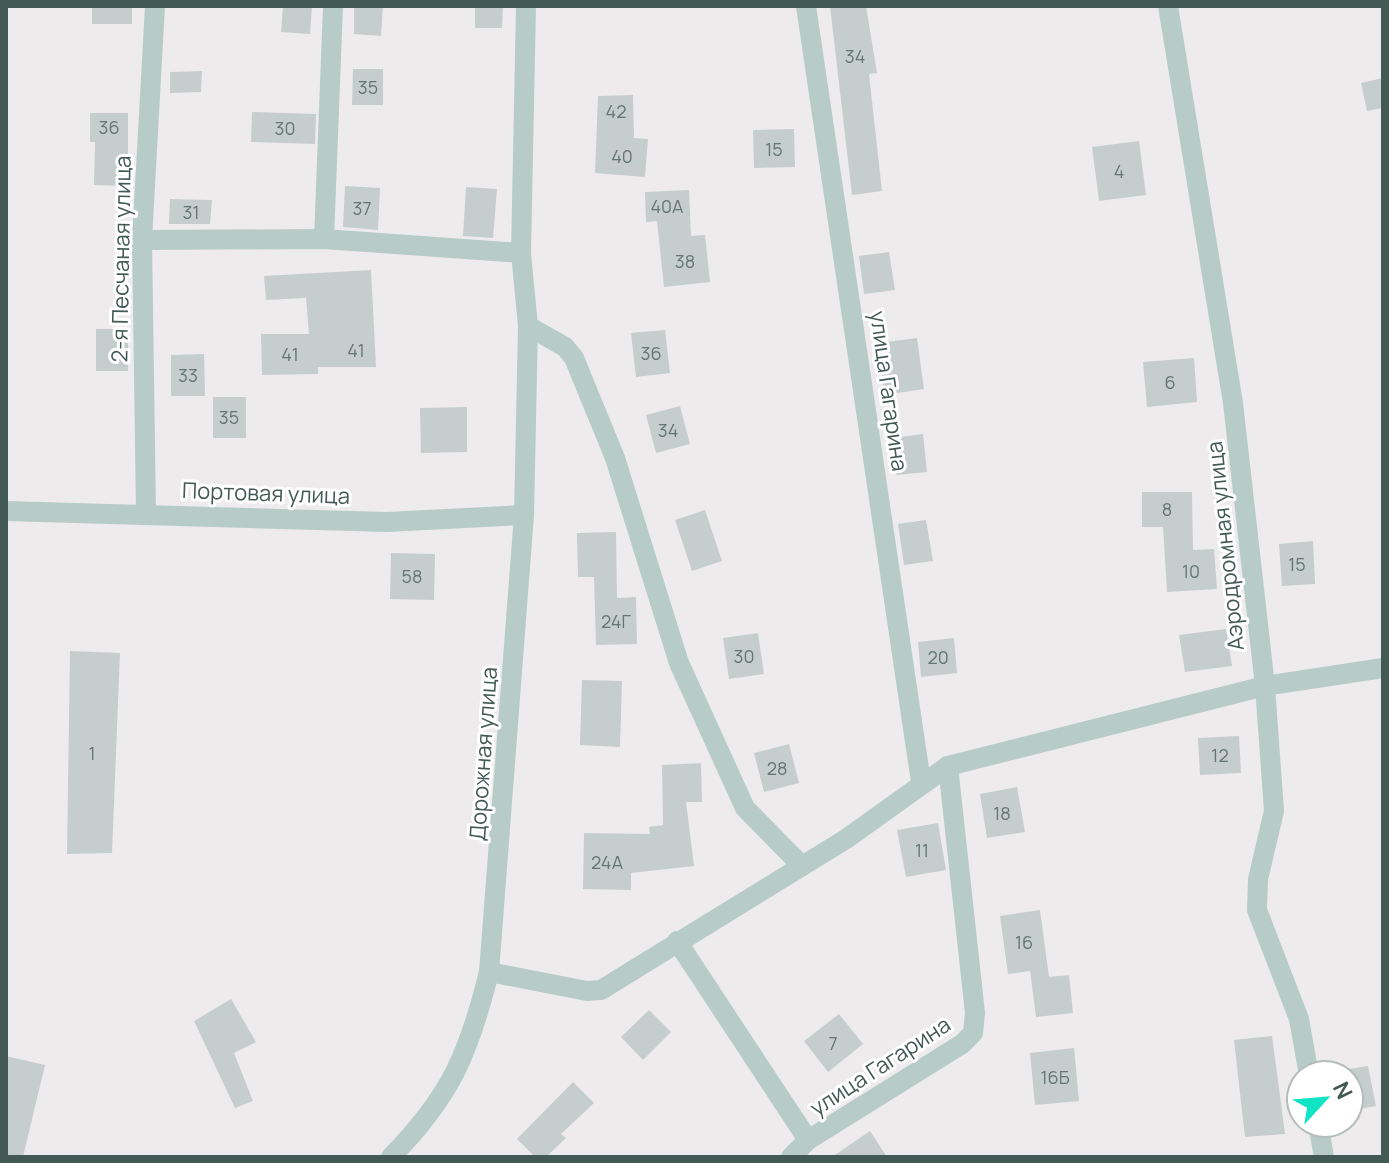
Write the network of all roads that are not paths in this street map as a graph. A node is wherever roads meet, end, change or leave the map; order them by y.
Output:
1 (155, 6) edge
2 (333, 6) edge
3 (526, 6) edge
4 (806, 6) edge
5 (1168, 6) edge
6 (324, 239) junction
7 (142, 240) junction
8 (521, 253) junction
9 (528, 326) junction
10 (6, 511) edge
11 (146, 513) junction
12 (524, 515) junction
13 (1383, 668) edge
14 (1265, 686) junction
15 (948, 766) junction
16 (921, 782) junction
17 (802, 866) junction
18 (677, 941) junction
19 (489, 972) junction
20 (1306, 1059) edge
21 (808, 1140) junction
22 (391, 1157) edge
23 (791, 1157) edge

1 - 7 street, 2-я Песчаная улица
2 - 6 street
3 - 8 street, Дорожная улица
4 - 16 street, улица Гагарина
5 - 14 street, Аэродромная улица
6 - 7 street
6 - 8 street
7 - 11 street, 2-я Песчаная улица
8 - 9 street, Дорожная улица
9 - 12 street, Дорожная улица
9 - 17 street
10 - 11 street, Портовая улица
11 - 12 street, Портовая улица
12 - 19 street, Дорожная улица
13 - 14 street
14 - 15 street
14 - 20 street, Аэродромная улица
15 - 16 street
15 - 21 street, улица Гагарина
16 - 17 street
17 - 18 street
18 - 19 street
18 - 21 street
19 - 22 street, Дорожная улица
21 - 23 street, улица Гагарина

